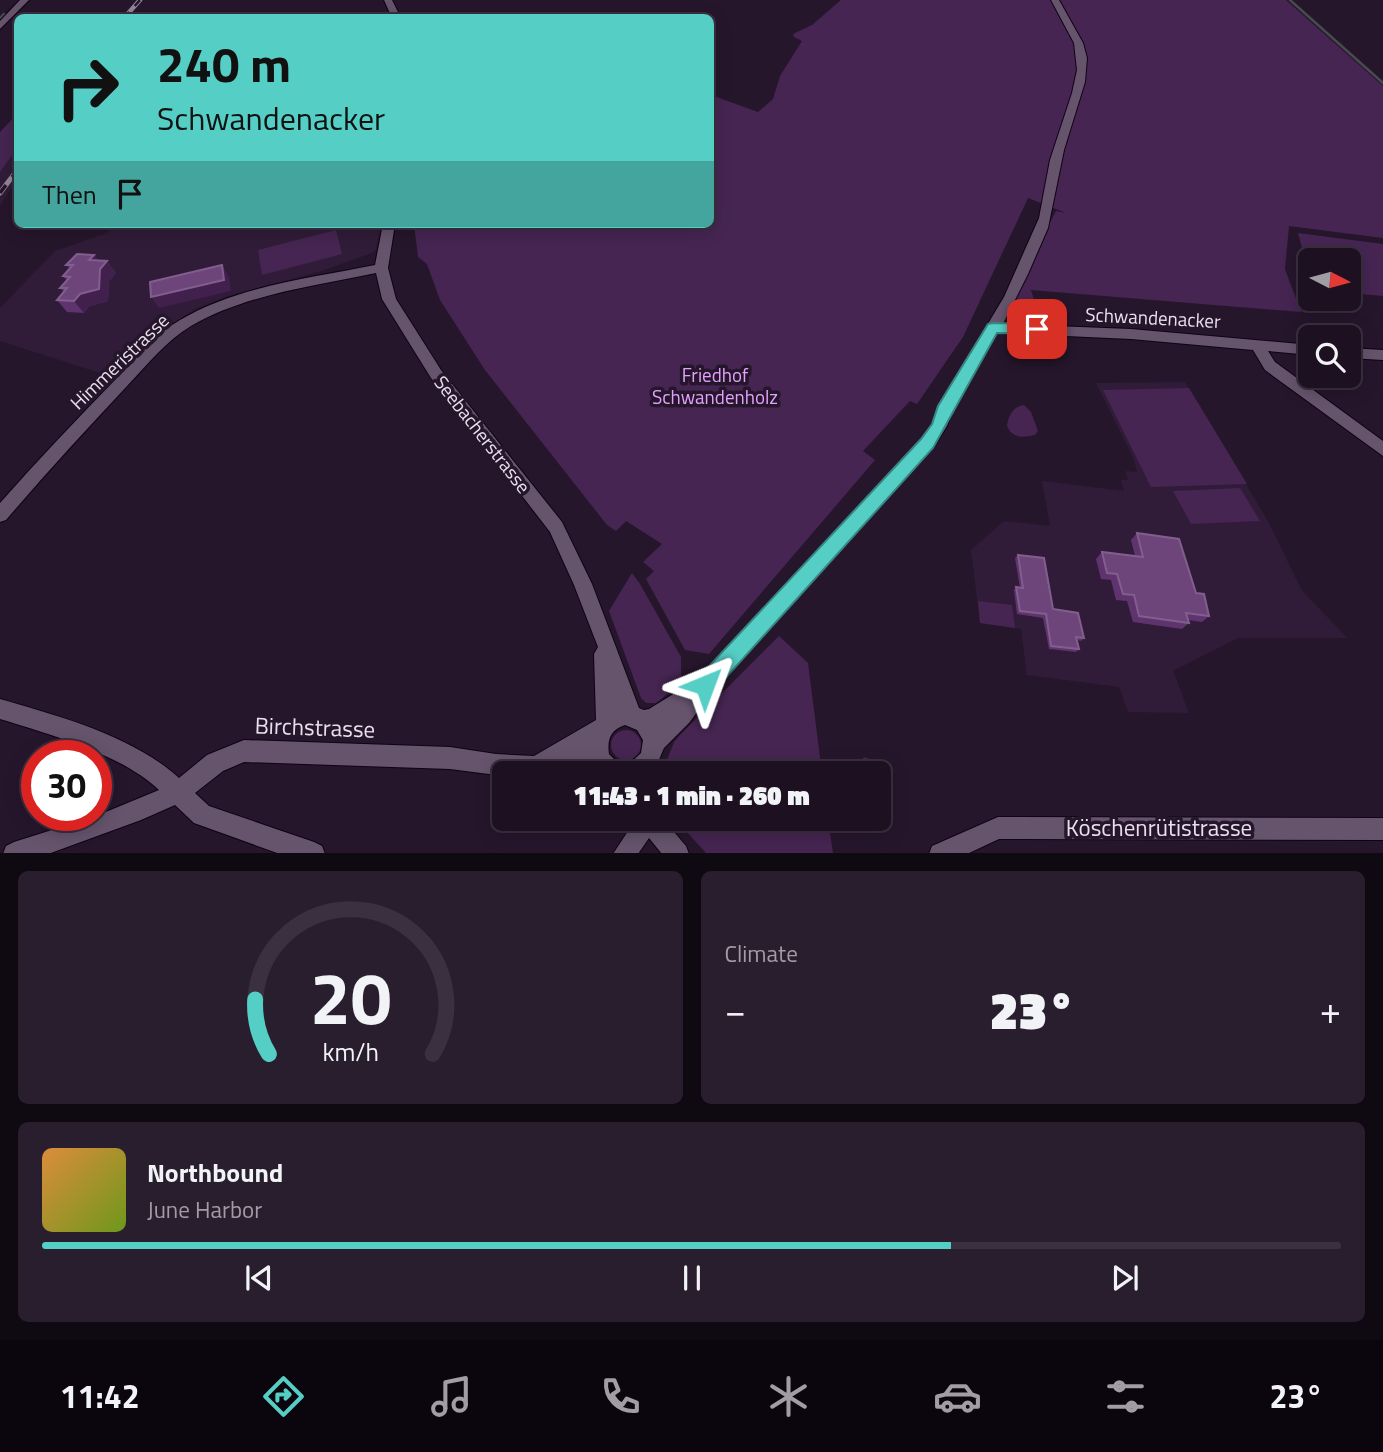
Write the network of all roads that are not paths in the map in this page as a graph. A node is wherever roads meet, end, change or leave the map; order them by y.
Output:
1 (7, 0) edge
2 (1055, 0) edge
3 (24, 1) edge
4 (0, 26) edge
5 (388, 228) edge
6 (381, 268) junction
7 (993, 328) junction
8 (1257, 345) junction
9 (1298, 348) edge
10 (1361, 354) edge
11 (1383, 355) edge
12 (1383, 450) edge
13 (0, 515) edge
14 (603, 641) junction
15 (705, 685) junction
16 (0, 709) edge
17 (638, 718) junction
18 (603, 727) junction
19 (654, 742) junction
20 (545, 761) edge
21 (602, 761) edge
22 (648, 761) edge
23 (492, 762) edge
24 (179, 792) junction
25 (1383, 829) edge
26 (640, 831) edge
27 (658, 831) edge
28 (14, 853) edge
29 (314, 853) edge
30 (624, 853) edge
31 (678, 853) edge
32 (940, 853) edge

1 - 3 street
2 - 7 street
3 - 4 street
5 - 6 street, Seebacherstrasse
6 - 13 street, Himmeristrasse
6 - 14 street, Seebacherstrasse
7 - 8 street, Schwandenacker
7 - 15 street
8 - 9 street, Schwandenacker
8 - 12 street
10 - 11 street
14 - 17 street, Seebacherstrasse
14 - 18 street, Seebacherstrasse
15 - 17 street
15 - 19 street
16 - 24 street
17 - 18 street
17 - 19 street, Seebacherstrasse
18 - 20 street
18 - 21 street, Seebacherstrasse
19 - 22 street
23 - 24 street, Birchstrasse
24 - 28 street, Birchstrasse
24 - 29 street
25 - 32 street, Köschenrütistrasse
26 - 30 street
27 - 31 street

